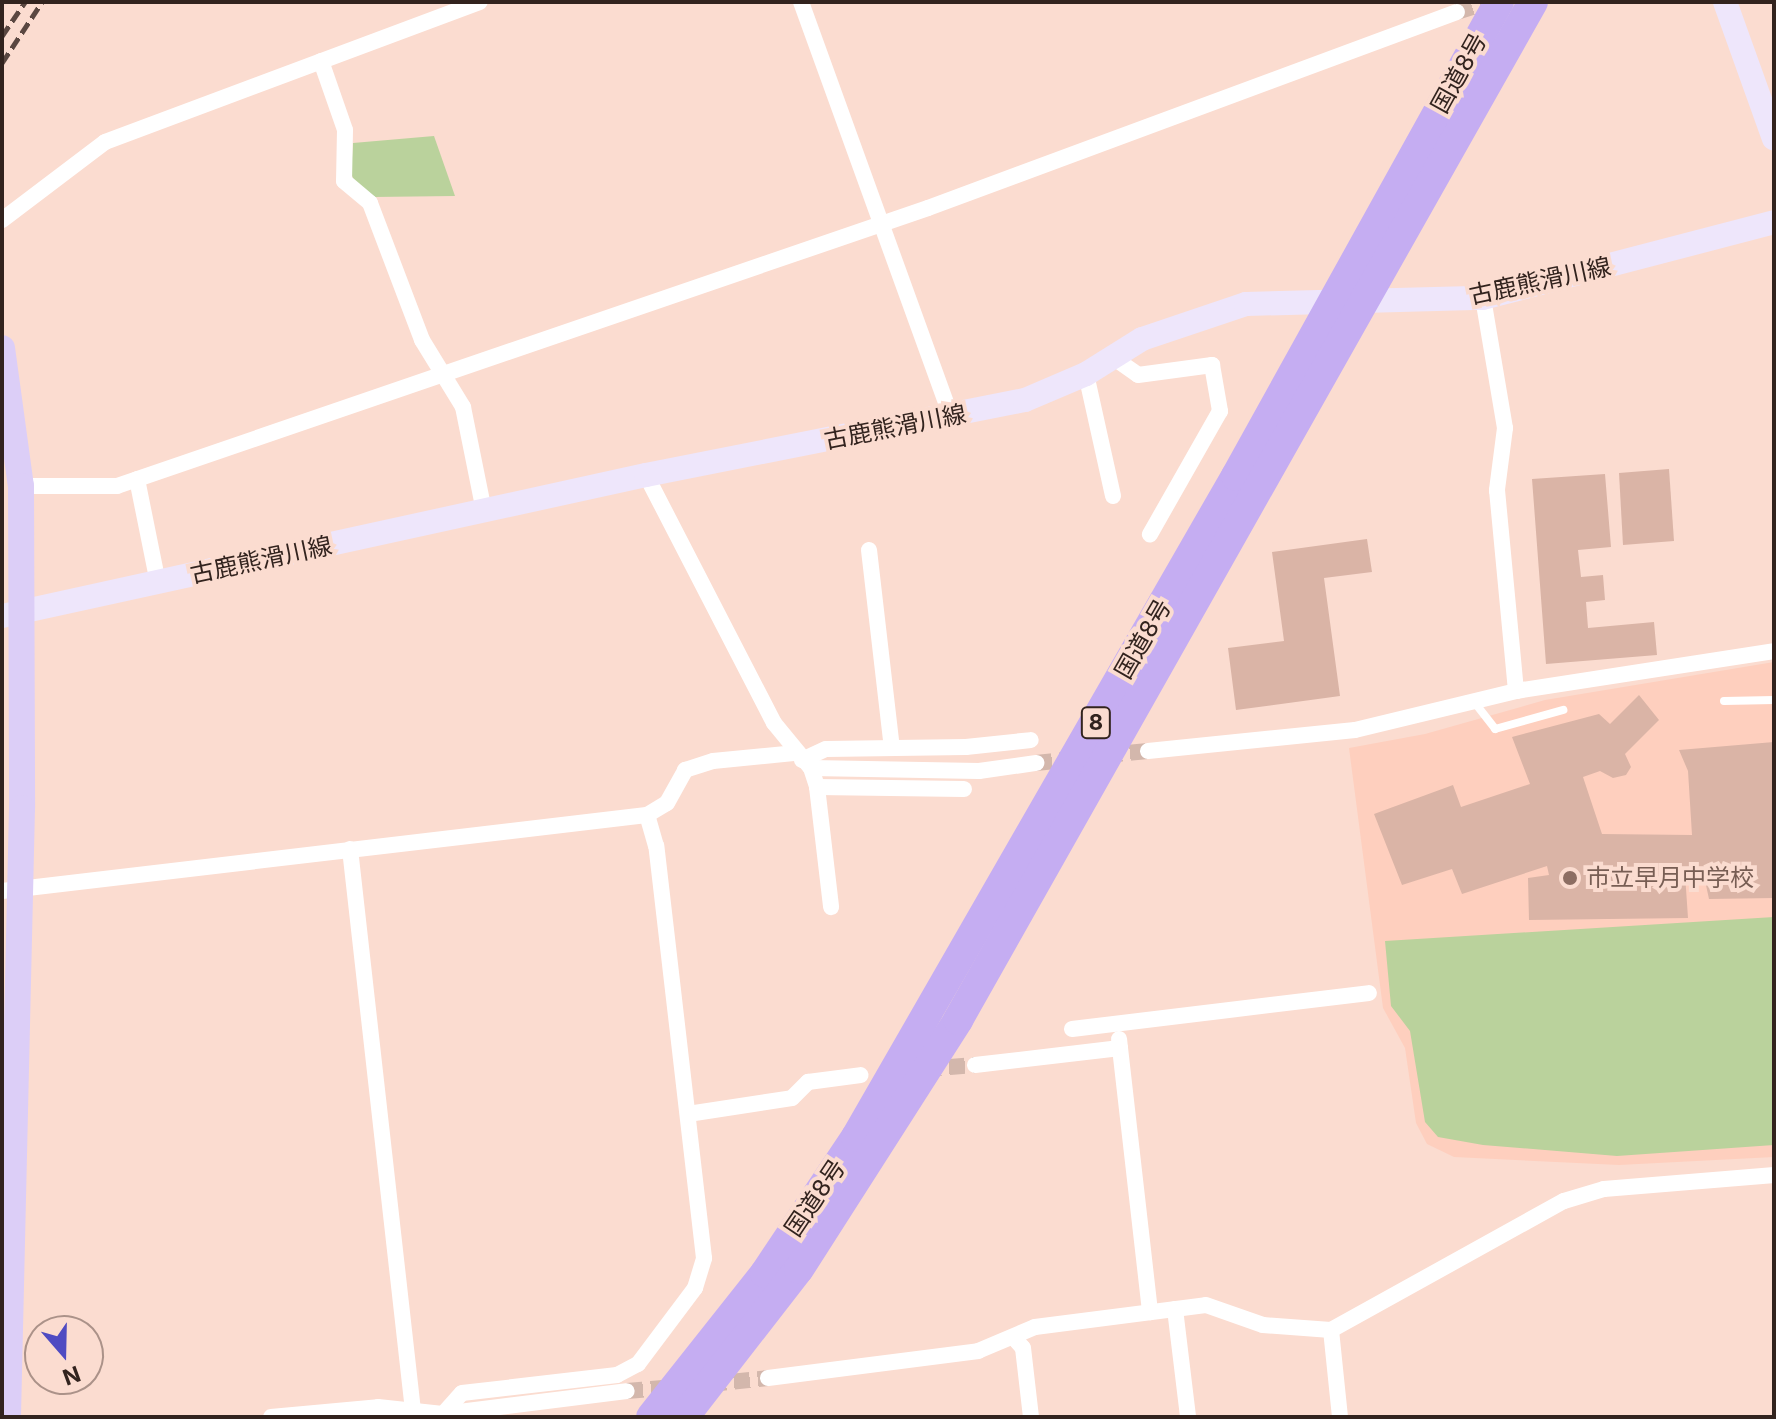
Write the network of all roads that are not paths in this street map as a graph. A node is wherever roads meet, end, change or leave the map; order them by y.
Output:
1 (480, 2) edge
2 (801, 2) edge
3 (1499, 2) edge
4 (1533, 2) edge
5 (1725, 2) edge
6 (1457, 12) tunnel mouth
7 (321, 61) junction
8 (1774, 139) edge
9 (2, 220) edge
10 (879, 222) junction
11 (1774, 222) edge
12 (1362, 298) junction
13 (1483, 298) junction
14 (1332, 299) junction
15 (2, 348) edge
16 (1114, 358) junction
17 (1086, 374) junction
18 (439, 375) junction
19 (951, 416) junction
20 (646, 475) junction
21 (137, 479) junction
22 (21, 486) junction
23 (1113, 496) dead end
24 (484, 511) junction
25 (1150, 534) dead end
26 (869, 550) dead end
27 (158, 583) junction
28 (12, 614) edge
29 (1774, 651) edge
30 (1516, 691) junction
31 (1774, 700) edge
32 (1724, 701) dead end
33 (1475, 703) junction
34 (1563, 710) dead end
35 (1031, 740) dead end
36 (892, 748) junction
37 (1148, 751) tunnel mouth
38 (802, 760) junction
39 (1036, 763) tunnel mouth
40 (817, 787) junction
41 (964, 789) dead end
42 (647, 815) junction
43 (350, 849) junction
44 (10, 890) edge
45 (831, 907) dead end
46 (1369, 993) dead end
47 (1116, 1026) junction
48 (1072, 1029) dead end
49 (1120, 1048) junction
50 (975, 1065) tunnel mouth
51 (861, 1075) dead end
52 (688, 1114) junction
53 (1774, 1175) edge
54 (1175, 1309) junction
55 (1150, 1312) junction
56 (1331, 1330) junction
57 (1014, 1338) junction
58 (768, 1378) tunnel mouth
59 (627, 1391) tunnel mouth
60 (413, 1411) junction
61 (443, 1414) junction
62 (8, 1417) edge
63 (271, 1417) edge
64 (651, 1417) edge
65 (684, 1417) edge
66 (1031, 1417) edge
67 (1188, 1417) edge
68 (1340, 1417) edge

1 - 7 street
2 - 10 street
3 - 14 highway, 国道8号 / 8
4 - 12 highway, 国道8号 / 8
5 - 8 main road
6 - 10 street
7 - 9 street
7 - 18 street
10 - 18 street
10 - 19 street
11 - 13 main road, 古鹿熊滑川線
12 - 13 main road, 古鹿熊滑川線
12 - 14 main road, 古鹿熊滑川線
12 - 65 highway, 国道8号 / 8
13 - 30 street
14 - 16 main road, 古鹿熊滑川線
14 - 64 highway, 国道8号 / 8
15 - 22 main road
16 - 17 main road, 古鹿熊滑川線
16 - 25 street
17 - 19 main road, 古鹿熊滑川線
17 - 23 street
18 - 21 street
18 - 24 street
19 - 20 main road, 古鹿熊滑川線
20 - 24 main road, 古鹿熊滑川線
20 - 38 street
21 - 22 street
21 - 27 street
22 - 28 main road
24 - 27 main road, 古鹿熊滑川線
26 - 36 street
27 - 28 main road, 古鹿熊滑川線
28 - 44 main road
29 - 30 street
30 - 33 street
31 - 32 lane
33 - 34 lane
33 - 37 street
35 - 36 street
36 - 38 street
38 - 39 street
38 - 40 street
38 - 42 street
40 - 41 street
40 - 45 street
42 - 43 street
42 - 52 street
43 - 44 street
43 - 60 street
44 - 62 main road
46 - 47 street
47 - 48 street
47 - 49 street
49 - 50 street
49 - 55 street
51 - 52 street
52 - 61 street
53 - 56 street
54 - 55 street
54 - 56 street
54 - 67 street
55 - 57 street
56 - 68 street
57 - 58 street
57 - 66 street
59 - 61 street
60 - 61 street
60 - 63 street

